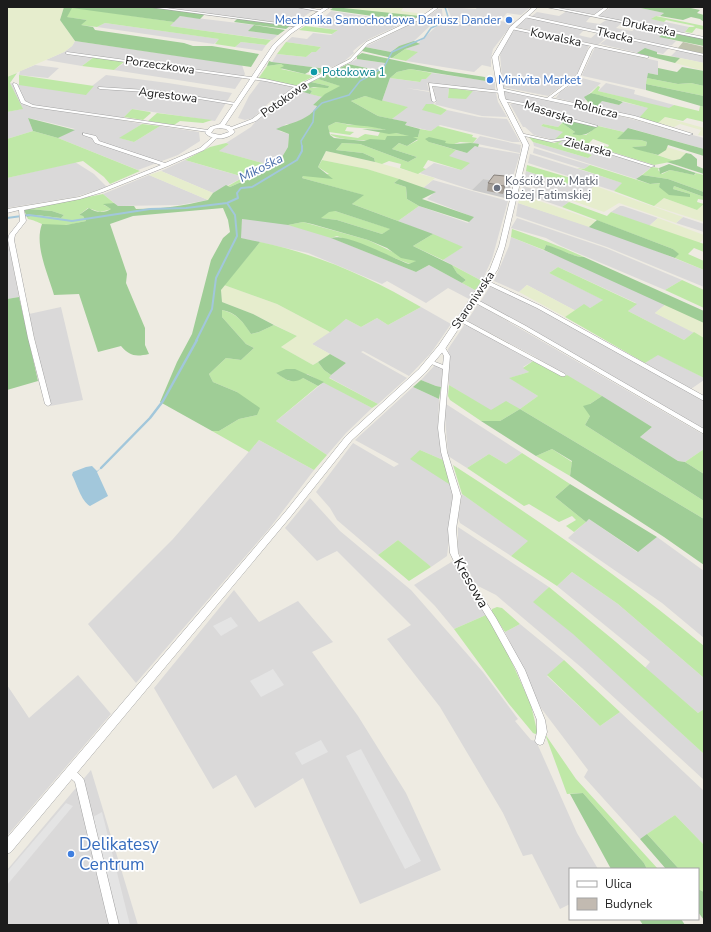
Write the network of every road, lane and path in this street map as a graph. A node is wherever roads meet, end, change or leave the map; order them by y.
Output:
1 (151, 7) edge
2 (298, 7) edge
3 (328, 7) edge
4 (437, 7) edge
5 (536, 7) edge
6 (548, 7) edge
7 (607, 7) edge
8 (322, 11) junction
9 (525, 16) junction
10 (595, 16) junction
11 (299, 26) junction
12 (512, 28) junction
13 (704, 38) edge
14 (594, 45) junction
15 (67, 53) dead end
16 (704, 55) edge
17 (646, 57) dead end
18 (252, 78) junction
19 (15, 84) dead end
20 (298, 87) junction
21 (100, 88) dead end
22 (500, 91) junction
23 (549, 98) junction
24 (503, 100) junction
25 (434, 101) dead end
26 (236, 104) junction
27 (222, 126) junction
28 (596, 126) dead end
29 (231, 129) junction
30 (208, 131) junction
31 (84, 134) dead end
32 (522, 134) junction
33 (691, 134) dead end
34 (216, 137) junction
35 (166, 165) junction
36 (653, 166) dead end
37 (21, 208) junction
38 (7, 211) edge
39 (486, 282) junction
40 (474, 300) junction
41 (461, 320) junction
42 (442, 347) junction
43 (430, 362) junction
44 (446, 368) junction
45 (563, 375) dead end
46 (704, 400) edge
47 (48, 404) dead end
48 (704, 432) edge
49 (540, 741) dead end
50 (70, 773) junction
51 (7, 848) edge
52 (114, 925) edge

1 - 11 street
2 - 8 street
3 - 8 street
4 - 20 street, Potokowa
5 - 9 street, Staroniwska
6 - 10 street, Drukarska
7 - 10 street
8 - 11 street
9 - 12 street, Staroniwska
9 - 16 street, Tkacka
10 - 13 street, Drukarska
11 - 18 street
12 - 14 street, Kowalska
12 - 22 street, Staroniwska
14 - 17 street, Kowalska
14 - 23 street
15 - 18 street, Porzeczkowa
18 - 20 street, Porzeczkowa
18 - 26 street
19 - 30 street
20 - 29 street, Potokowa
21 - 26 street, Agrestowa
22 - 23 street, Rolnicza
22 - 24 street, Staroniwska
22 - 25 street, Rolnicza
23 - 33 street, Rolnicza
24 - 28 street, Masarska
24 - 32 street, Staroniwska
26 - 27 street
27 - 29 street
27 - 30 street
29 - 34 street
30 - 34 street
31 - 35 street
32 - 36 street, Zielarska
32 - 39 street, Staroniwska
34 - 35 street
35 - 37 street
37 - 38 street
37 - 47 street
39 - 40 street, Staroniwska
39 - 46 street
40 - 41 street, Staroniwska
40 - 48 street
41 - 42 street, Staroniwska
41 - 45 street
42 - 43 street, Staroniwska
42 - 44 street, Kresowa
43 - 44 street
43 - 50 street, Staroniwska
44 - 49 street, Kresowa
50 - 51 street, Staroniwska
50 - 52 street

